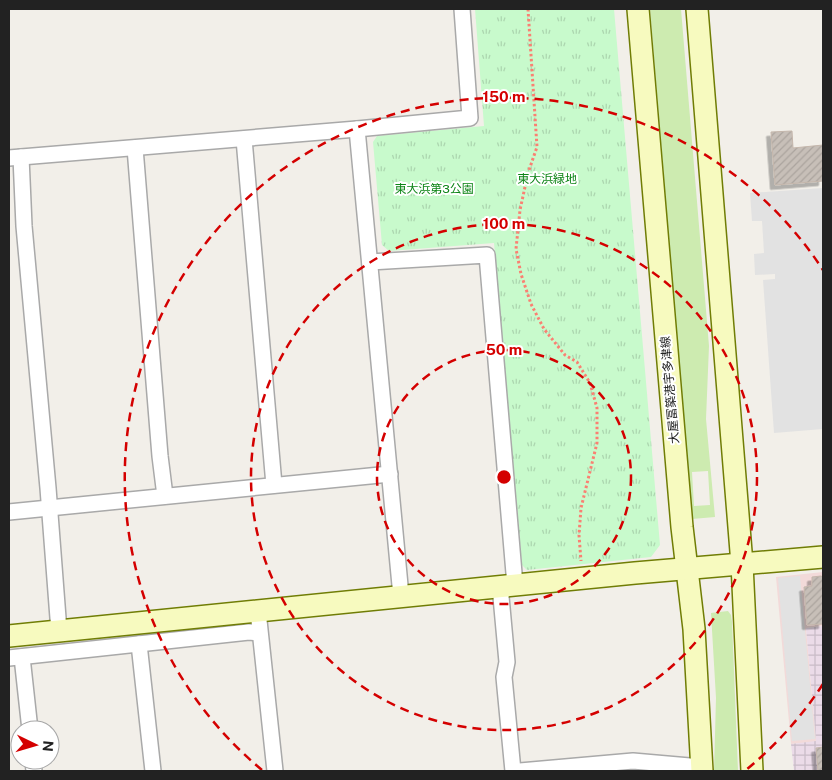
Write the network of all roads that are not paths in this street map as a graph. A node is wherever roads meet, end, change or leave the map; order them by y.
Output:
1 (462, 9) edge
2 (638, 9) edge
3 (697, 9) edge
4 (357, 129) junction
5 (244, 139) junction
6 (135, 148) junction
7 (15, 157) edge
8 (370, 262) junction
9 (390, 474) junction
10 (274, 485) junction
11 (165, 496) junction
12 (49, 507) junction
13 (9, 512) edge
14 (823, 557) edge
15 (742, 564) junction
16 (686, 568) junction
17 (508, 585) junction
18 (401, 596) junction
19 (258, 611) junction
20 (58, 630) junction
21 (259, 633) junction
22 (9, 636) edge
23 (139, 644) junction
24 (15, 657) edge
25 (28, 720) edge
26 (701, 769) edge
27 (153, 771) edge
28 (275, 771) edge
29 (513, 771) edge
30 (520, 771) edge
31 (752, 771) edge

1 - 4 street
2 - 16 main road, 大屋冨築港宇多津線
3 - 15 main road
4 - 5 street
4 - 8 street
5 - 6 street
5 - 10 street
6 - 7 street
6 - 11 street
7 - 12 street
8 - 9 street
8 - 17 street
9 - 10 street
9 - 18 street
10 - 11 street
11 - 12 street
12 - 13 street
12 - 20 street
14 - 15 main road
15 - 16 main road
15 - 31 main road
16 - 17 main road
16 - 26 main road, 大屋冨築港宇多津線
17 - 18 main road
17 - 29 street
18 - 19 main road
19 - 20 main road
19 - 21 street
20 - 22 main road
21 - 23 street
21 - 28 street
23 - 24 street
23 - 27 street
24 - 25 street
26 - 30 street

